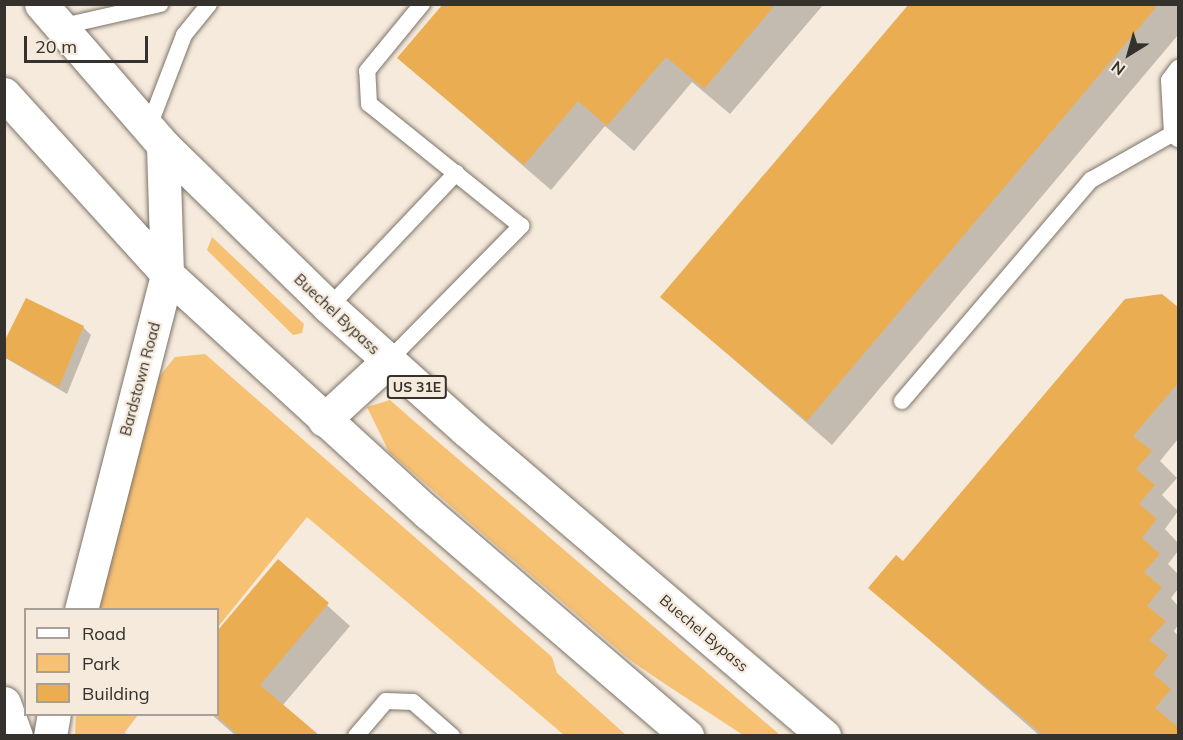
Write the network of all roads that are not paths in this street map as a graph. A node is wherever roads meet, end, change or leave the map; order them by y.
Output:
1 (160, 4) edge
2 (209, 4) edge
3 (422, 4) edge
4 (50, 16) edge
5 (1179, 68) edge
6 (4, 94) edge
7 (1175, 136) edge
8 (156, 137) junction
9 (456, 173) junction
10 (167, 274) junction
11 (329, 307) junction
12 (388, 361) junction
13 (902, 401) dead end
14 (324, 420) junction
15 (81, 608) edge
16 (4, 703) edge
17 (54, 716) edge
18 (16, 735) edge
19 (50, 735) edge
20 (356, 735) edge
21 (452, 735) edge
22 (687, 735) edge
23 (824, 735) edge

1 - 4 lane
2 - 8 lane
3 - 9 lane
4 - 8 main road, Buechel Bypass / US 31E
5 - 7 lane
6 - 10 main road
7 - 13 lane
8 - 10 main road, Bardstown Road
8 - 11 main road, Buechel Bypass / US 31E
9 - 11 lane
9 - 12 lane
10 - 14 main road
10 - 15 main road, Bardstown Road
11 - 12 main road, Buechel Bypass / US 31E
12 - 14 main road
12 - 23 main road, Buechel Bypass / US 31E
14 - 22 main road
16 - 18 main road
17 - 19 main road
20 - 21 lane

